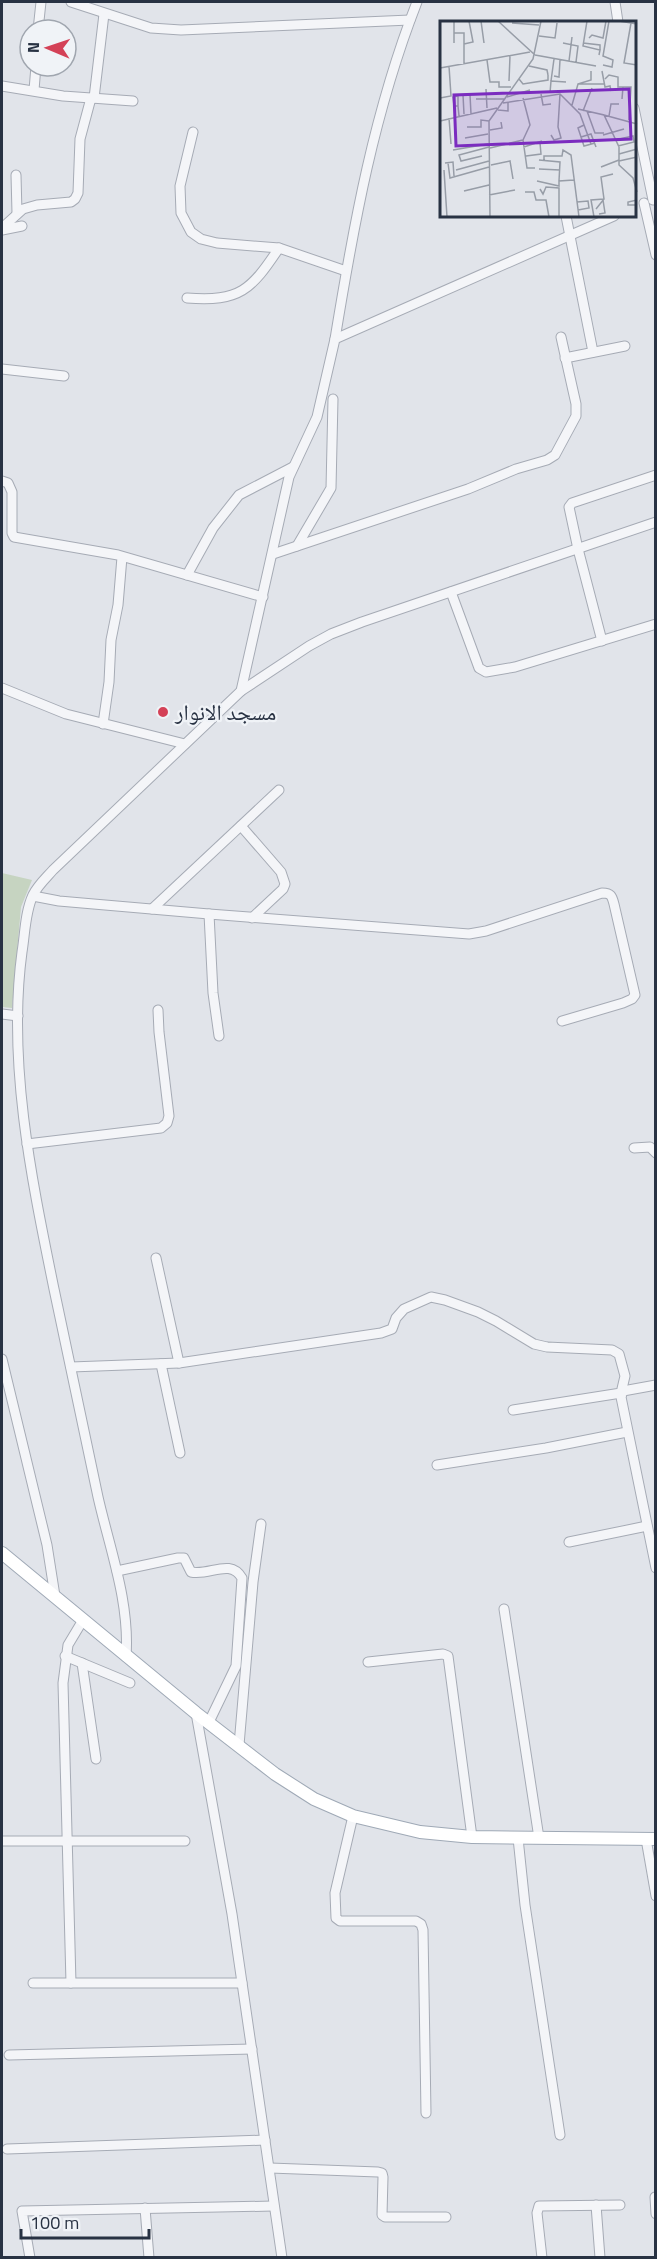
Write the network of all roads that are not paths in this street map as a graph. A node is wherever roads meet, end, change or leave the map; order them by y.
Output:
1 (41, 2) edge
2 (71, 2) edge
3 (417, 2) edge
4 (615, 2) edge
5 (104, 14) junction
6 (39, 18) edge
7 (410, 20) junction
8 (618, 21) edge
9 (35, 78) edge
10 (2, 86) edge
11 (34, 90) junction
12 (92, 98) junction
13 (133, 101) dead end
14 (636, 122) edge
15 (193, 132) dead end
16 (16, 175) dead end
17 (647, 202) edge
18 (17, 213) junction
19 (567, 218) edge
20 (609, 218) edge
21 (3, 225) edge
22 (22, 226) dead end
23 (571, 235) junction
24 (279, 248) junction
25 (656, 255) edge
26 (346, 271) junction
27 (187, 298) dead end
28 (561, 337) dead end
29 (335, 339) junction
30 (625, 346) dead end
31 (592, 352) junction
32 (565, 358) junction
33 (2, 369) edge
34 (64, 376) dead end
35 (333, 399) dead end
36 (293, 467) junction
37 (656, 475) edge
38 (2, 481) edge
39 (656, 522) edge
40 (297, 546) junction
41 (578, 549) junction
42 (273, 554) junction
43 (122, 556) junction
44 (187, 575) junction
45 (452, 592) junction
46 (263, 597) junction
47 (656, 624) edge
48 (602, 641) junction
49 (2, 688) edge
50 (241, 692) junction
51 (103, 724) junction
52 (185, 744) junction
53 (279, 790) dead end
54 (241, 826) junction
55 (33, 896) junction
56 (152, 909) junction
57 (208, 914) junction
58 (252, 918) junction
59 (158, 1010) dead end
60 (2, 1014) edge
61 (18, 1016) junction
62 (562, 1021) dead end
63 (219, 1036) dead end
64 (27, 1144) junction
65 (634, 1148) dead end
66 (656, 1152) edge
67 (156, 1258) dead end
68 (2, 1359) edge
69 (179, 1363) junction
70 (161, 1364) junction
71 (71, 1367) junction
72 (656, 1385) edge
73 (621, 1393) junction
74 (513, 1410) dead end
75 (627, 1432) junction
76 (180, 1453) dead end
77 (437, 1465) dead end
78 (261, 1524) dead end
79 (647, 1526) junction
80 (568, 1542) dead end
81 (2, 1553) edge
82 (656, 1568) edge
83 (117, 1571) junction
84 (55, 1596) junction
85 (504, 1609) dead end
86 (83, 1620) junction
87 (65, 1656) junction
88 (126, 1657) junction
89 (368, 1662) dead end
90 (82, 1663) junction
91 (130, 1683) dead end
92 (196, 1713) junction
93 (209, 1722) junction
94 (239, 1745) junction
95 (96, 1759) dead end
96 (353, 1816) junction
97 (471, 1837) junction
98 (518, 1838) junction
99 (539, 1838) junction
100 (651, 1839) edge
101 (2, 1841) edge
102 (66, 1841) junction
103 (186, 1841) dead end
104 (656, 1896) edge
105 (33, 1983) dead end
106 (71, 1983) junction
107 (242, 1983) junction
108 (252, 2049) junction
109 (9, 2055) dead end
110 (426, 2113) dead end
111 (560, 2134) dead end
112 (265, 2140) junction
113 (7, 2149) dead end
114 (270, 2168) junction
115 (655, 2198) edge
116 (596, 2205) junction
117 (620, 2205) dead end
118 (273, 2206) junction
119 (145, 2208) junction
120 (656, 2214) edge
121 (446, 2217) dead end
122 (30, 2258) edge
123 (149, 2258) edge
124 (282, 2258) edge
125 (542, 2258) edge
126 (600, 2258) edge

1 - 6 street
2 - 5 street
3 - 7 street
4 - 8 street
5 - 7 street
5 - 12 street
7 - 26 street
9 - 11 street
10 - 11 street
11 - 12 street
12 - 13 street
12 - 18 street
14 - 17 street
15 - 24 street
16 - 18 street
17 - 25 street
18 - 21 street
19 - 23 street
20 - 23 street
21 - 22 street
23 - 29 street
23 - 31 street
24 - 26 street
24 - 27 street
26 - 29 street
28 - 32 street
29 - 36 street
30 - 31 street
31 - 32 street
32 - 40 street
33 - 34 street
35 - 40 street
36 - 42 street
36 - 44 street
37 - 41 street
38 - 43 street
39 - 41 street
40 - 42 street
41 - 45 street
41 - 48 street
42 - 46 street
43 - 44 street
43 - 51 street
44 - 46 street
45 - 48 street
45 - 50 street
46 - 50 street
47 - 48 street
49 - 51 street
50 - 52 street
51 - 52 street
52 - 55 street
53 - 54 street
54 - 56 street
54 - 58 street
55 - 56 street
55 - 61 street
56 - 57 street
57 - 58 street
57 - 63 street
58 - 62 street
59 - 64 street
60 - 61 street
61 - 64 street
64 - 71 street
65 - 66 street
67 - 69 street
68 - 84 street
69 - 70 street
69 - 73 street
70 - 71 street
70 - 76 street
71 - 83 street
72 - 73 street
73 - 74 street
73 - 75 street
75 - 77 street
75 - 79 street
78 - 94 street
79 - 80 street
79 - 82 street
81 - 84 main road
83 - 88 street
83 - 93 street
84 - 86 main road
85 - 99 street
86 - 87 street
86 - 88 main road
87 - 90 street
87 - 102 street
88 - 92 main road
89 - 97 street
90 - 91 street
90 - 95 street
92 - 93 main road
92 - 107 street
93 - 94 main road
94 - 96 main road
96 - 97 main road
96 - 110 street
97 - 98 main road
98 - 99 main road
98 - 111 street
99 - 100 main road
100 - 104 street
101 - 102 street
102 - 103 street
102 - 106 street
105 - 106 street
106 - 107 street
107 - 108 street
108 - 109 street
108 - 112 street
112 - 113 street
112 - 114 street
114 - 118 street
114 - 121 street
115 - 120 street
116 - 117 street
116 - 125 street
116 - 126 street
118 - 119 street
118 - 124 street
119 - 122 street
119 - 123 street

